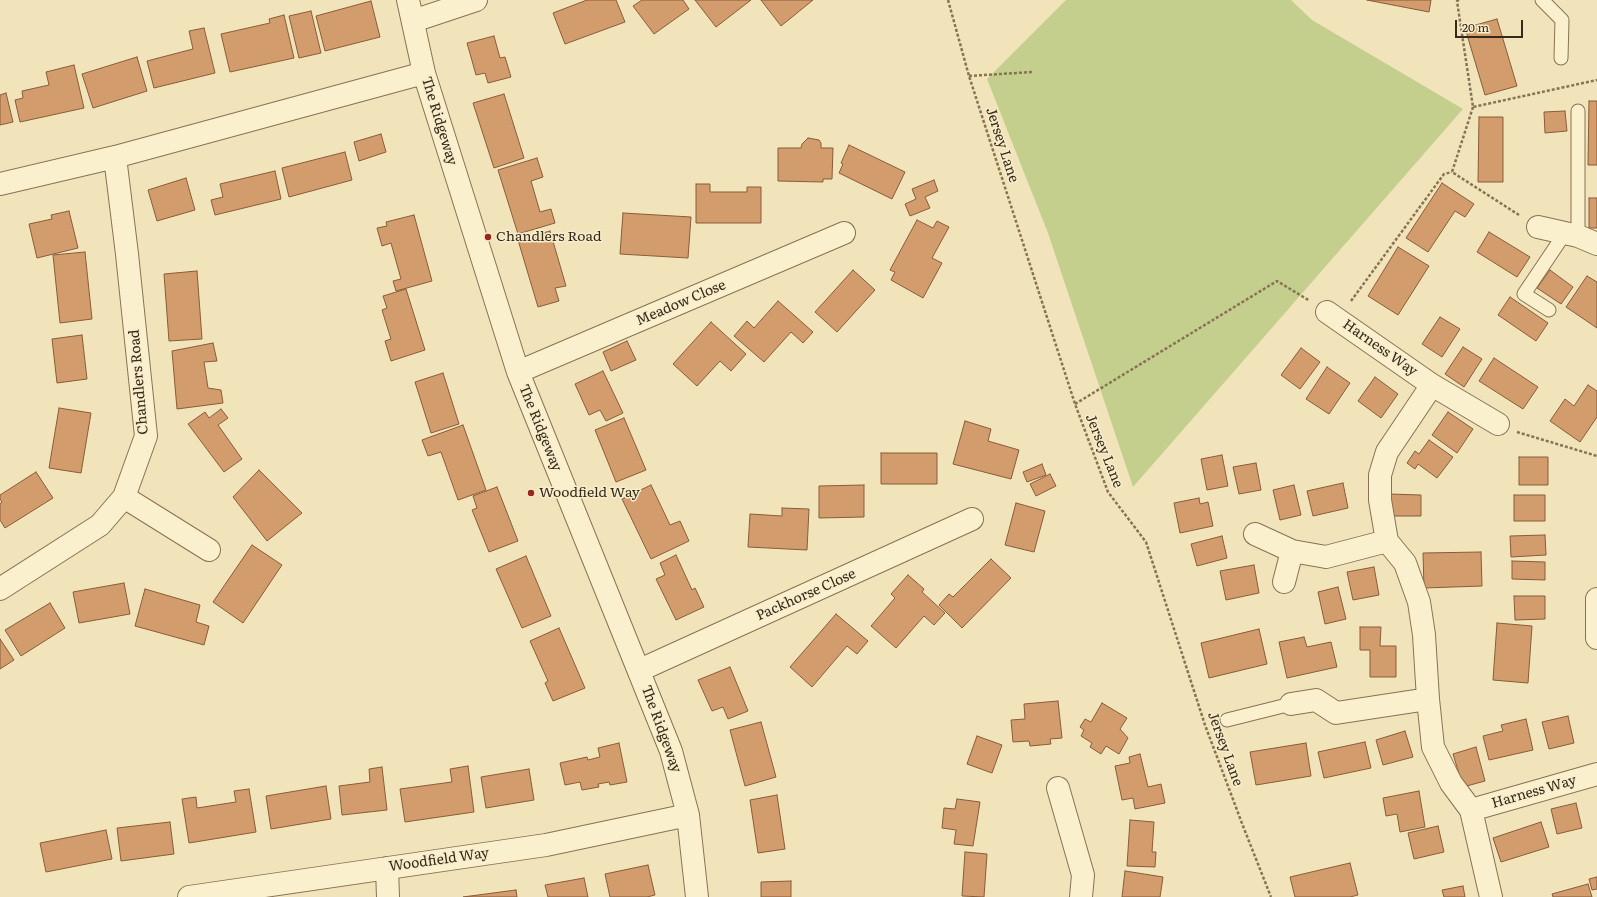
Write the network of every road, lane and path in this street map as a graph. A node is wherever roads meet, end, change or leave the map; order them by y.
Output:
1 (408, 0) edge
2 (476, 0) edge
3 (948, 0) edge
4 (1458, 0) edge
5 (1542, 0) edge
6 (413, 21) junction
7 (1561, 58) dead end
8 (1032, 72) dead end
9 (424, 73) junction
10 (969, 76) junction
11 (1597, 80) edge
12 (1473, 107) junction
13 (1578, 111) dead end
14 (114, 157) junction
15 (1452, 172) junction
16 (0, 184) edge
17 (1538, 227) joint
18 (844, 233) dead end
19 (1580, 238) edge
20 (1549, 310) dead end
21 (1333, 315) junction
22 (518, 372) junction
23 (1432, 385) junction
24 (1075, 404) junction
25 (1498, 424) joint
26 (1597, 456) edge
27 (124, 498) junction
28 (972, 519) dead end
29 (1255, 534) dead end
30 (1387, 541) junction
31 (209, 550) dead end
32 (1292, 551) junction
33 (1284, 582) dead end
34 (0, 589) edge
35 (1597, 599) edge
36 (1597, 632) edge
37 (640, 670) junction
38 (1428, 699) junction
39 (1291, 704) joint
40 (1227, 720) dead end
41 (1597, 774) edge
42 (1058, 788) dead end
43 (1471, 810) junction
44 (688, 816) junction
45 (387, 868) junction
46 (188, 897) edge
47 (388, 897) edge
48 (698, 897) edge
49 (1081, 897) edge
50 (1271, 897) edge
51 (1491, 897) edge

1 - 6 street, The Ridgeway
2 - 6 street
3 - 10 path, Jersey Lane
4 - 12 path
5 - 7 lane
6 - 9 street, The Ridgeway
8 - 10 path
9 - 14 street
9 - 22 street, The Ridgeway
10 - 24 path, Jersey Lane
11 - 12 path
12 - 15 path
13 - 19 lane
14 - 16 street
14 - 27 street, Chandlers Road
15 - 17 path
15 - 21 path
17 - 19 street
18 - 22 street, Meadow Close
19 - 20 lane
21 - 23 street, Harness Way
21 - 24 path
22 - 37 street, The Ridgeway
23 - 25 street, Harness Way
23 - 30 street, Harness Way
24 - 50 path, Jersey Lane
25 - 26 path
27 - 31 street
27 - 34 street, Chandlers Road
28 - 37 street, Packhorse Close
29 - 32 street
30 - 32 street
30 - 38 street, Harness Way
32 - 33 street
35 - 36 street
37 - 44 street, The Ridgeway
38 - 39 street
38 - 43 street, Harness Way
39 - 40 lane
41 - 43 street, Harness Way
42 - 49 street
43 - 51 street, Harness Way
44 - 45 street, Woodfield Way
44 - 48 street, The Ridgeway
45 - 46 street, Woodfield Way
45 - 47 street

